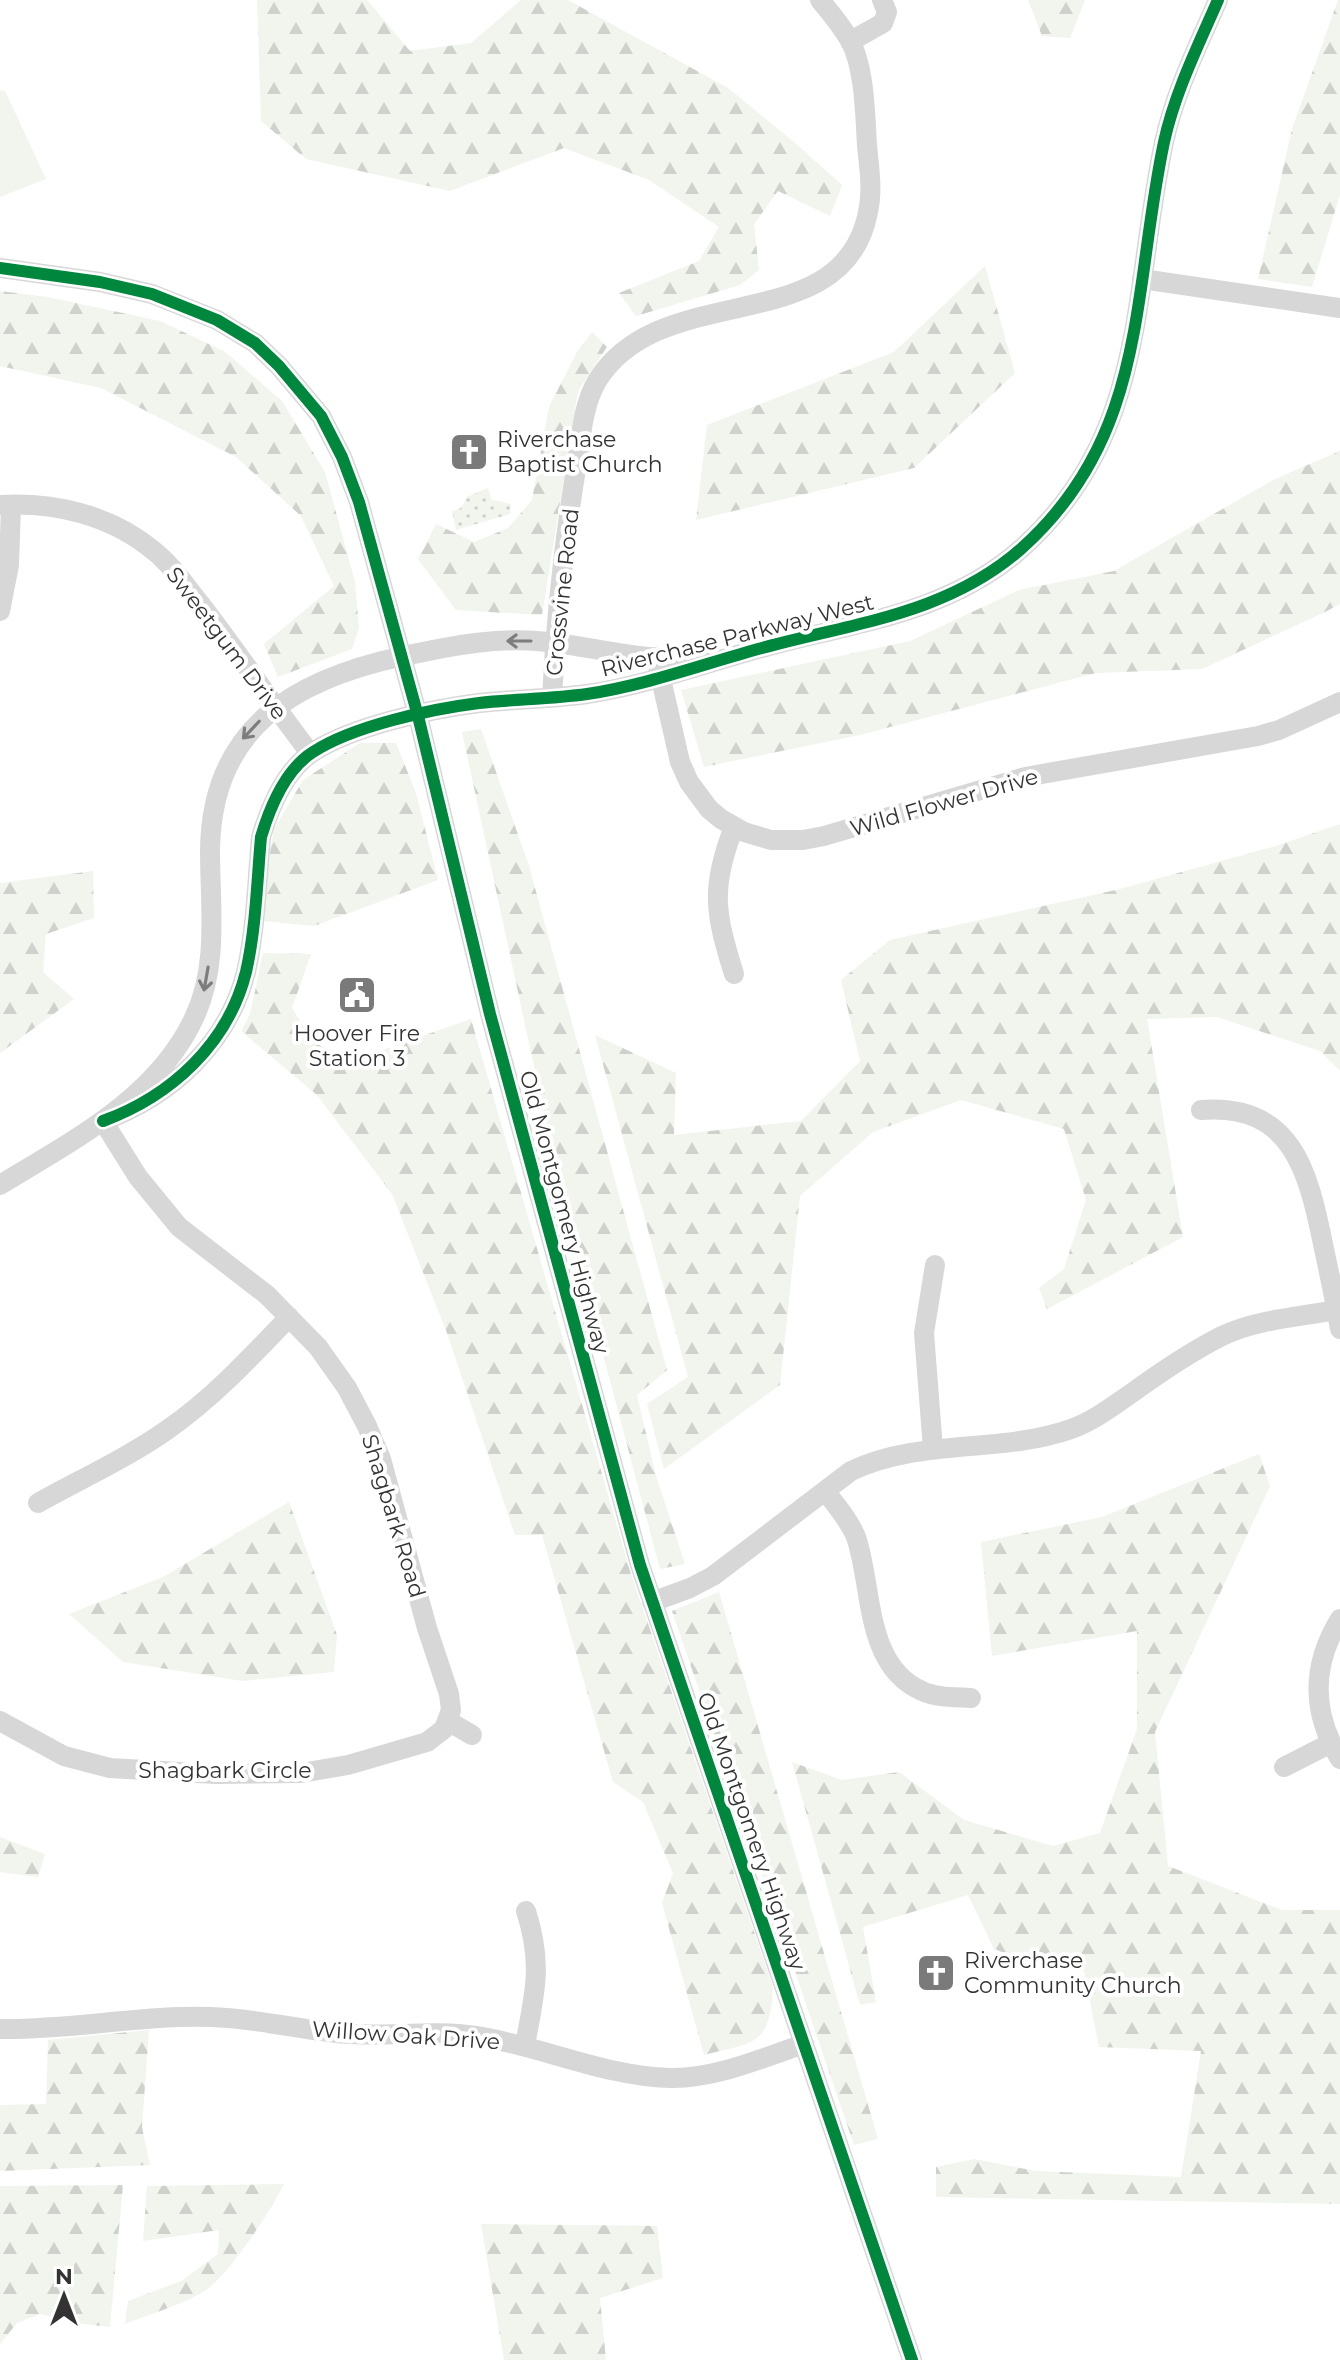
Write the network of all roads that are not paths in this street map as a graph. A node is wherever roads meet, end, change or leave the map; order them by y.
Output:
1 (882, 0) edge
2 (1218, 0) edge
3 (828, 1) edge
4 (851, 41) junction
5 (0, 268) edge
6 (1142, 279) junction
7 (1340, 308) edge
8 (6, 505) edge
9 (0, 611) edge
10 (555, 643) junction
11 (402, 656) junction
12 (659, 668) junction
13 (552, 697) junction
14 (1340, 702) edge
15 (276, 708) junction
16 (418, 716) junction
17 (310, 753) junction
18 (734, 827) junction
19 (734, 974) dead end
20 (1201, 1110) dead end
21 (103, 1121) junction
22 (0, 1185) edge
23 (935, 1265) dead end
24 (1339, 1316) edge
25 (289, 1317) junction
26 (933, 1449) junction
27 (825, 1491) junction
28 (38, 1503) dead end
29 (652, 1602) junction
30 (1340, 1619) edge
31 (971, 1698) dead end
32 (0, 1721) edge
33 (448, 1721) junction
34 (472, 1735) dead end
35 (1335, 1751) edge
36 (1284, 1767) dead end
37 (526, 1911) dead end
38 (0, 2029) edge
39 (804, 2044) junction
40 (525, 2045) junction
41 (912, 2360) edge

1 - 4 street
2 - 6 street, Riverchase Parkway West
3 - 4 street, Crossvine Road
4 - 10 street, Crossvine Road
5 - 11 street, Old Montgomery Highway
6 - 7 street
6 - 12 street, Riverchase Parkway West
8 - 9 street
8 - 15 street, Sweetgum Drive
10 -> 11 street, Riverchase Parkway West
10 - 12 street, Riverchase Parkway West
10 - 13 street, Crossvine Road
11 - 15 street, Riverchase Parkway West
11 - 16 street, Old Montgomery Highway
12 - 13 street, Riverchase Parkway West
12 - 18 street, Wild Flower Drive
13 - 16 street, Riverchase Parkway West
14 - 18 street, Wild Flower Drive
15 - 17 street, Sweetgum Drive
15 -> 21 street, Riverchase Parkway West
16 - 17 street, Riverchase Parkway West
16 - 29 street, Old Montgomery Highway
17 - 21 street, Riverchase Parkway West
18 - 19 street
20 - 24 street
21 - 22 street, Riverchase Parkway West
21 - 25 street, Shagbark Road
23 - 26 street
24 - 26 street
25 - 28 street
25 - 33 street, Shagbark Road
26 - 27 street
27 - 29 street
27 - 31 street
29 - 39 street, Old Montgomery Highway
30 - 35 street
32 - 33 street, Shagbark Circle
33 - 34 street
35 - 36 street
37 - 40 street
38 - 40 street, Willow Oak Drive
39 - 40 street, Willow Oak Drive
39 - 41 street, Old Montgomery Highway

